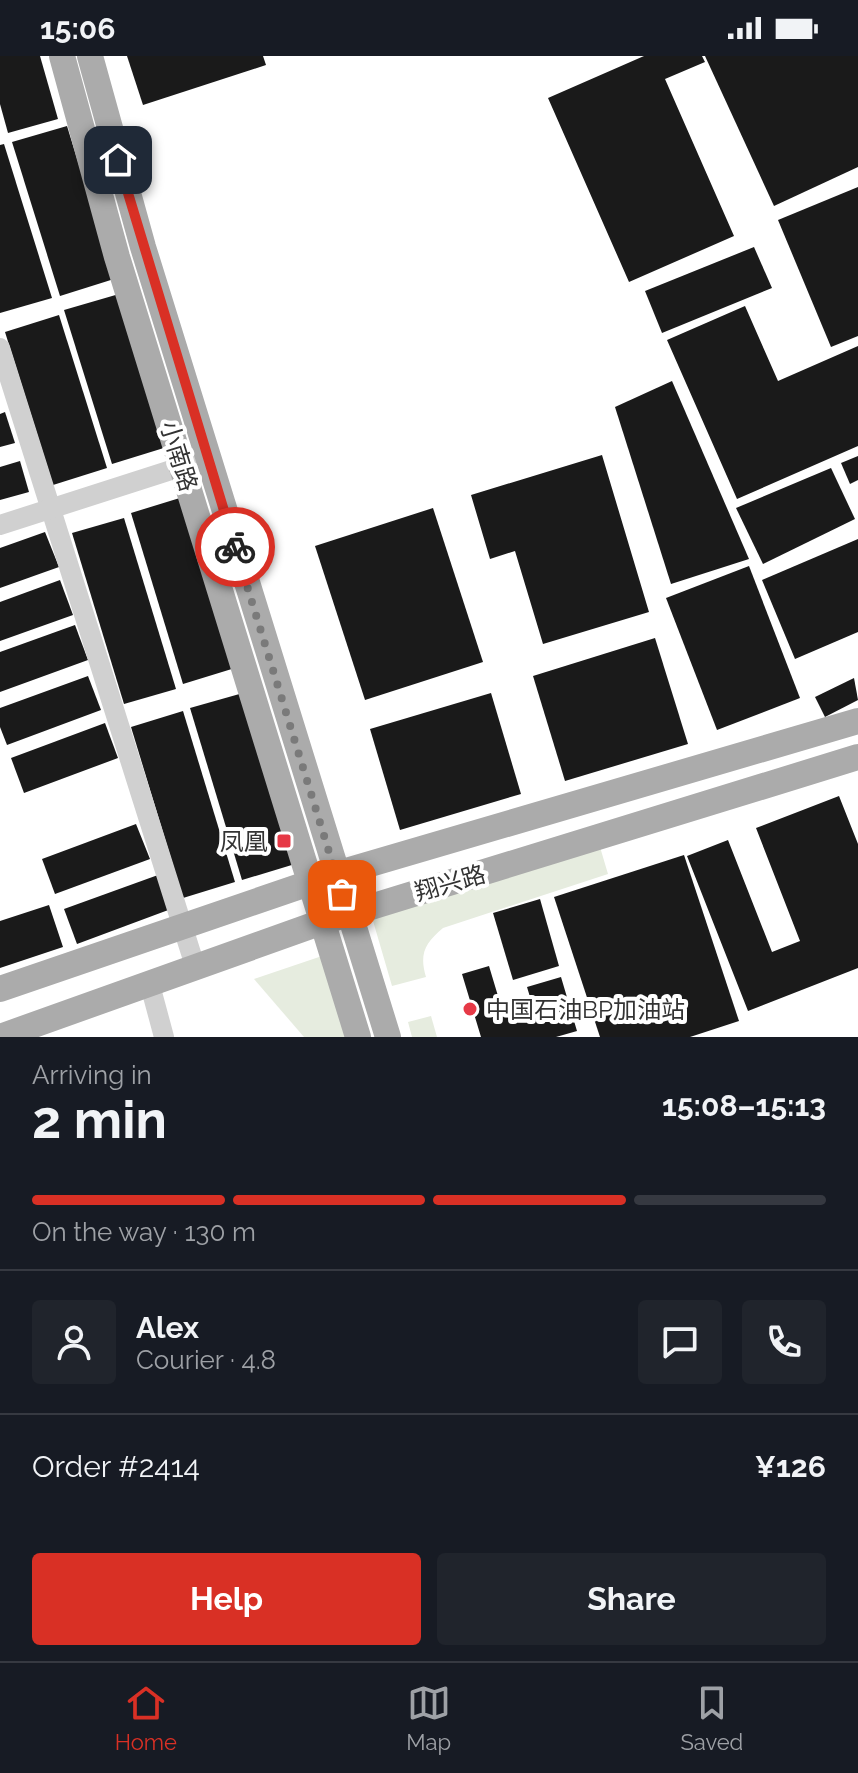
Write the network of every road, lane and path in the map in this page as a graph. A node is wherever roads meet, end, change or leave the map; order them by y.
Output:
1 (62, 56) edge
2 (90, 56) edge
3 (0, 348) edge
4 (208, 458) junction
5 (182, 466) junction
6 (51, 509) junction
7 (0, 525) edge
8 (851, 724) edge
9 (858, 758) edge
10 (336, 874) junction
11 (310, 882) junction
12 (349, 914) junction
13 (322, 922) junction
14 (183, 928) junction
15 (196, 969) junction
16 (150, 985) junction
17 (0, 989) edge
18 (0, 1037) edge
19 (164, 1037) edge
20 (358, 1037) edge
21 (388, 1037) edge

1 - 5 main road, 小南路
2 - 4 main road, 小南路
3 - 6 street
4 - 5 street
4 - 10 main road, 小南路
5 - 6 street
5 - 11 main road, 小南路
6 - 7 street
6 - 14 street
8 - 9 street
8 - 10 main road, 翔兴路
9 - 12 main road, 翔兴路
10 - 11 main road, 翔兴路
10 - 12 main road, 小南路
11 - 13 main road, 小南路
11 - 14 main road, 翔兴路
12 - 13 main road, 翔兴路
12 - 21 main road, 小南路
13 - 15 main road, 翔兴路
13 - 20 main road, 小南路
14 - 15 street
14 - 17 main road, 翔兴路
15 - 16 main road, 翔兴路
16 - 18 main road, 翔兴路
16 - 19 street

